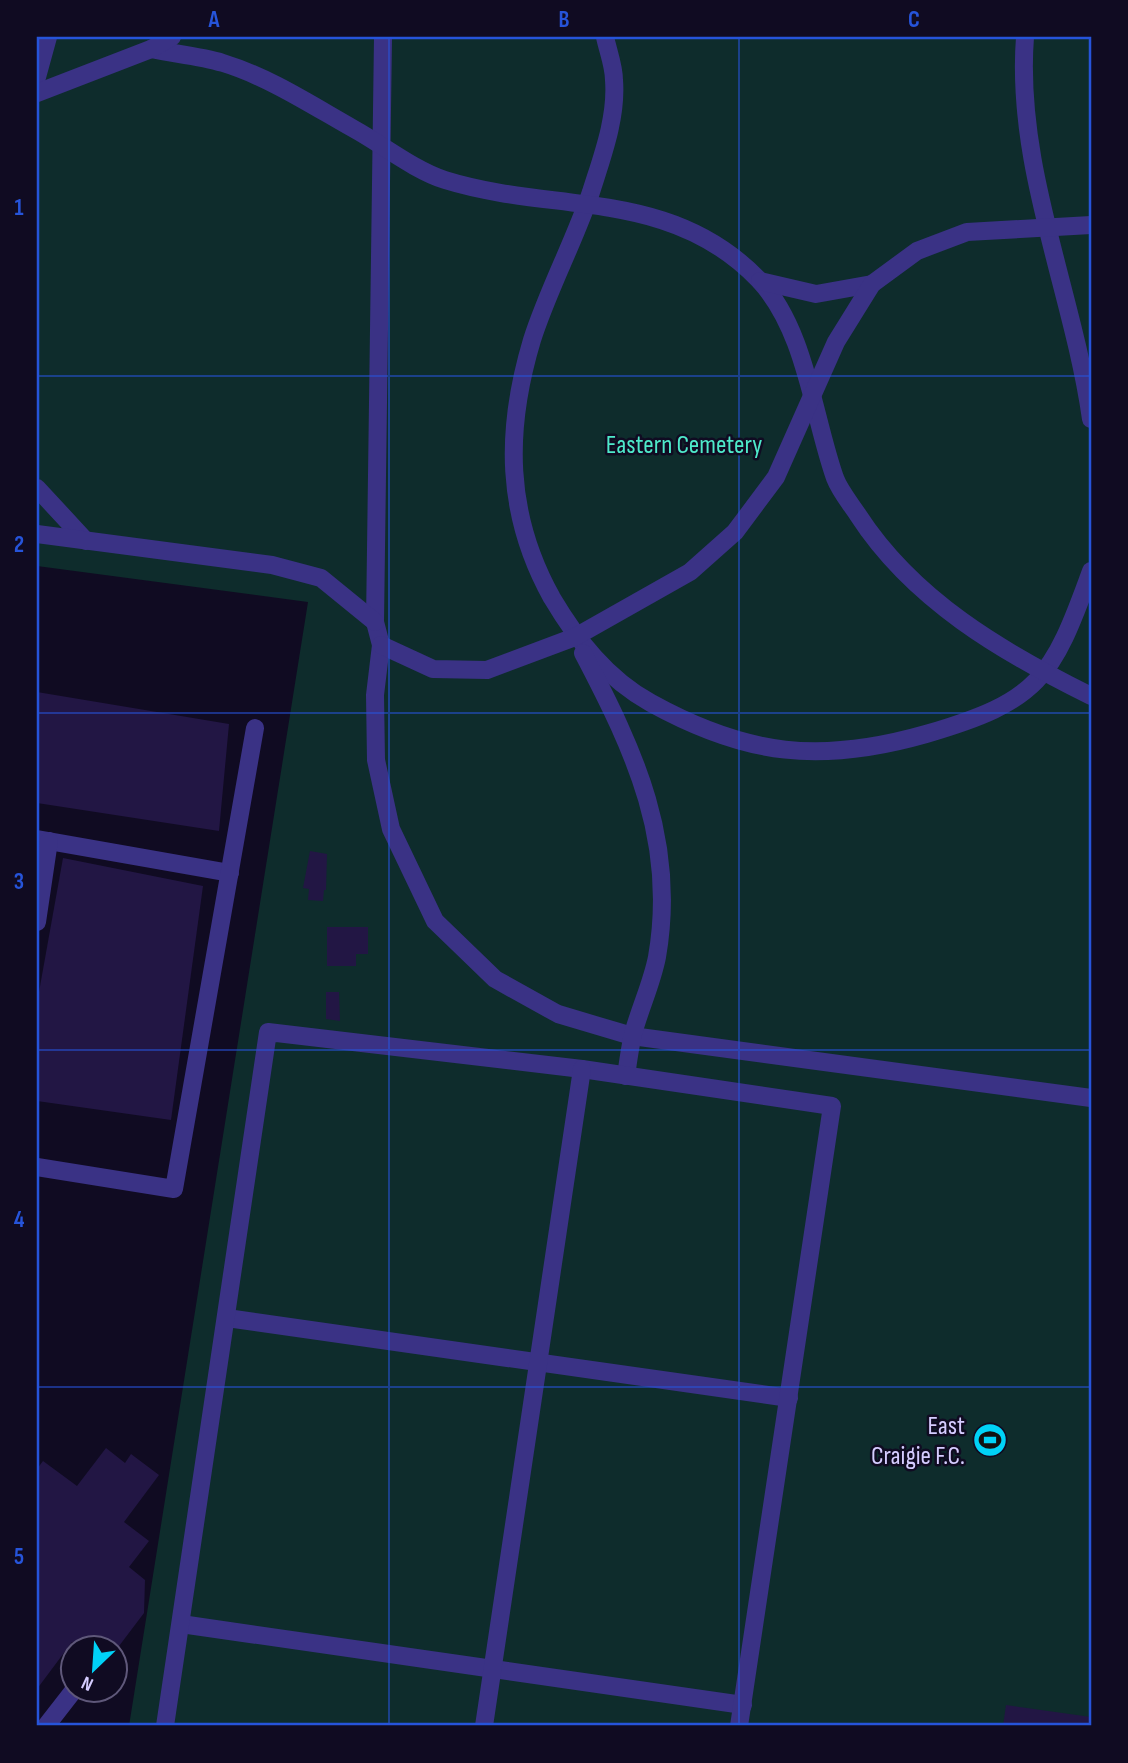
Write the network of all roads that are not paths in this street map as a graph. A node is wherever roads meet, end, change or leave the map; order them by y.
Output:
1 (48, 37) edge
2 (172, 37) edge
3 (383, 37) edge
4 (605, 37) edge
5 (1025, 37) edge
6 (151, 49) junction
7 (37, 77) edge
8 (37, 93) edge
9 (382, 145) junction
10 (587, 202) junction
11 (1091, 225) edge
12 (1046, 226) junction
13 (760, 281) junction
14 (872, 284) junction
15 (811, 397) junction
16 (1091, 419) edge
17 (37, 488) edge
18 (37, 534) edge
19 (86, 541) junction
20 (1091, 571) edge
21 (375, 622) junction
22 (575, 637) junction
23 (381, 645) junction
24 (1045, 674) junction
25 (1091, 696) edge
26 (255, 728) dead end
27 (43, 840) edge
28 (230, 873) junction
29 (37, 922) edge
30 (632, 1036) junction
31 (582, 1069) junction
32 (626, 1076) junction
33 (1091, 1098) edge
34 (37, 1167) edge
35 (227, 1318) junction
36 (539, 1363) junction
37 (789, 1398) junction
38 (181, 1624) junction
39 (492, 1669) junction
40 (63, 1704) edge
41 (743, 1705) junction
42 (46, 1726) edge
43 (165, 1726) edge
44 (484, 1726) edge
45 (739, 1726) edge

1 - 7 lane
2 - 6 lane
3 - 9 lane
4 - 10 lane
5 - 12 lane
6 - 8 lane
6 - 9 lane
9 - 10 lane
9 - 21 lane
10 - 13 lane
10 - 22 lane
11 - 12 lane
12 - 14 lane
12 - 16 lane
13 - 14 lane
13 - 15 lane
14 - 15 lane
15 - 22 lane
15 - 24 lane
17 - 19 lane
18 - 19 lane
19 - 21 lane
20 - 24 lane
21 - 23 lane
22 - 23 lane
22 - 24 lane
22 - 30 lane
23 - 30 lane
24 - 25 lane
26 - 28 lane
27 - 28 lane
27 - 29 lane
28 - 34 lane
30 - 32 lane
30 - 33 lane
31 - 32 lane
31 - 35 lane
31 - 36 lane
32 - 37 lane
35 - 36 lane
35 - 38 lane
36 - 37 lane
36 - 39 lane
37 - 41 lane
38 - 39 lane
38 - 43 lane
39 - 41 lane
39 - 44 lane
40 - 42 lane
41 - 45 lane

